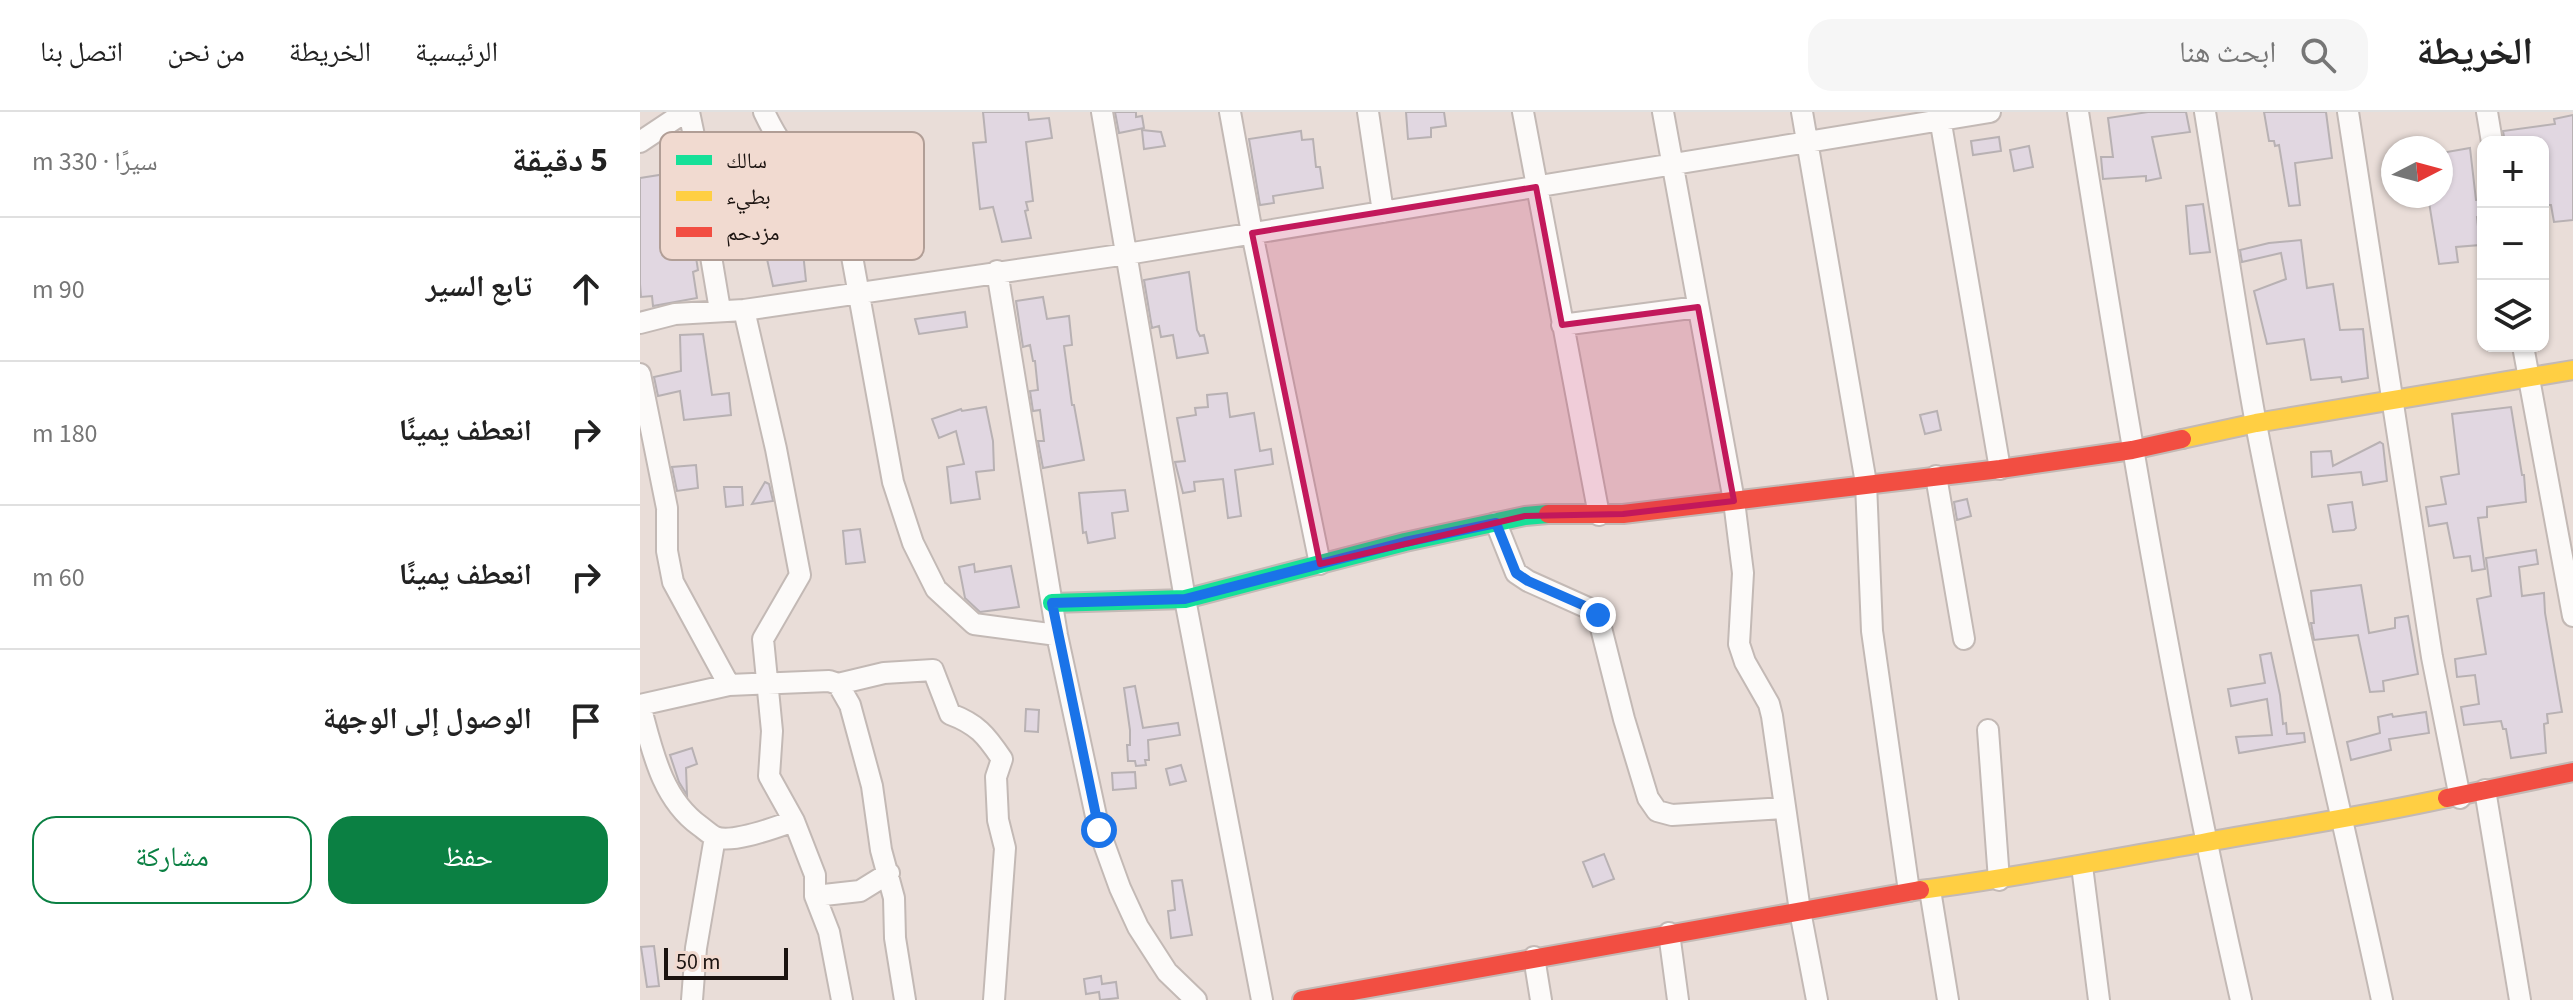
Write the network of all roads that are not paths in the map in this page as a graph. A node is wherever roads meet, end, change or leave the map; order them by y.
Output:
1 (687, 112) edge
2 (764, 112) edge
3 (1102, 112) edge
4 (1230, 112) edge
5 (1368, 112) edge
6 (1523, 112) edge
7 (1663, 112) edge
8 (1802, 112) edge
9 (1990, 112) edge
10 (2078, 112) edge
11 (2205, 112) edge
12 (2348, 112) edge
13 (2487, 112) edge
14 (1940, 116) edge
15 (692, 132) edge
16 (773, 132) edge
17 (2491, 136) edge
18 (1807, 141) junction
19 (640, 142) edge
20 (1672, 165) junction
21 (1536, 187) junction
22 (1383, 212) junction
23 (1252, 233) junction
24 (1127, 254) junction
25 (712, 260) edge
26 (854, 260) edge
27 (997, 271) junction
28 (860, 292) junction
29 (1698, 307) junction
30 (720, 310) junction
31 (744, 310) junction
32 (640, 323) edge
33 (1562, 325) junction
34 (2524, 352) edge
35 (2573, 370) edge
36 (640, 374) edge
37 (2528, 379) junction
38 (2392, 401) junction
39 (2256, 423) junction
40 (2132, 450) junction
41 (2000, 469) junction
42 (1936, 476) junction
43 (1866, 483) junction
44 (1734, 501) junction
45 (1599, 515) junction
46 (1496, 523) junction
47 (1320, 564) junction
48 (1185, 599) junction
49 (1052, 603) junction
50 (2573, 616) edge
51 (1057, 635) junction
52 (1964, 639) dead end
53 (838, 684) junction
54 (729, 685) junction
55 (766, 685) junction
56 (1988, 730) dead end
57 (2573, 772) edge
58 (2485, 790) junction
59 (2460, 798) junction
60 (1785, 808) junction
61 (2344, 820) junction
62 (794, 821) junction
63 (715, 837) junction
64 (2205, 842) junction
65 (2082, 866) junction
66 (889, 873) junction
67 (1999, 880) junction
68 (1930, 890) junction
69 (1909, 891) junction
70 (815, 896) junction
71 (1800, 911) junction
72 (1669, 933) junction
73 (1534, 957) junction
74 (1408, 990) edge
75 (692, 1000) edge
76 (842, 1000) edge
77 (905, 1000) edge
78 (994, 1000) edge
79 (1196, 1000) edge
80 (1262, 1000) edge
81 (1302, 1000) edge
82 (1541, 1000) edge
83 (1678, 1000) edge
84 (1817, 1000) edge
85 (1948, 1000) edge
86 (2099, 1000) edge
87 (2241, 1000) edge
88 (2382, 1000) edge
89 (2520, 1000) edge

1 - 15 street
1 - 19 street
2 - 16 street
3 - 24 street
4 - 23 street
5 - 22 street
6 - 21 street
7 - 20 street
8 - 18 street
9 - 14 street
10 - 40 street
11 - 39 street
12 - 38 street
13 - 17 street
14 - 18 street
14 - 41 street
18 - 20 street
18 - 43 street
20 - 21 street
20 - 29 street
21 - 22 street
21 - 33 street
22 - 23 street
23 - 24 street
23 - 47 street
24 - 27 street
24 - 48 street
25 - 30 street
26 - 28 street
27 - 28 street
27 - 49 street
28 - 31 street
28 - 51 street
29 - 33 street
29 - 44 street
30 - 31 street
30 - 32 street
31 - 55 street
33 - 45 street
34 - 37 street
35 - 37 street
36 - 54 street
37 - 38 street
37 - 50 street
38 - 39 street
38 - 59 street
39 - 40 street
39 - 61 street
40 - 41 street
40 - 64 street
41 - 42 street
42 - 43 street
42 - 52 street
43 - 44 street
43 - 69 street
44 - 45 street
44 - 60 street
45 - 46 street
46 - 47 street
46 - 60 street
47 - 48 street
48 - 49 street
48 - 80 street
49 - 51 street
51 - 79 street
53 - 55 street
53 - 66 street
53 - 78 street
54 - 55 street
54 - 63 street
55 - 62 street
56 - 67 street
57 - 58 street
58 - 59 street
58 - 89 street
59 - 61 street
60 - 71 street
61 - 64 street
61 - 88 street
62 - 63 street
62 - 70 street
63 - 75 street
64 - 65 street
64 - 87 street
65 - 67 street
65 - 86 street
66 - 70 street
66 - 77 street
67 - 68 street
68 - 69 street
68 - 85 street
69 - 71 street
70 - 76 street
71 - 72 street
71 - 84 street
72 - 73 street
72 - 83 street
73 - 74 street
73 - 82 street
74 - 81 street

